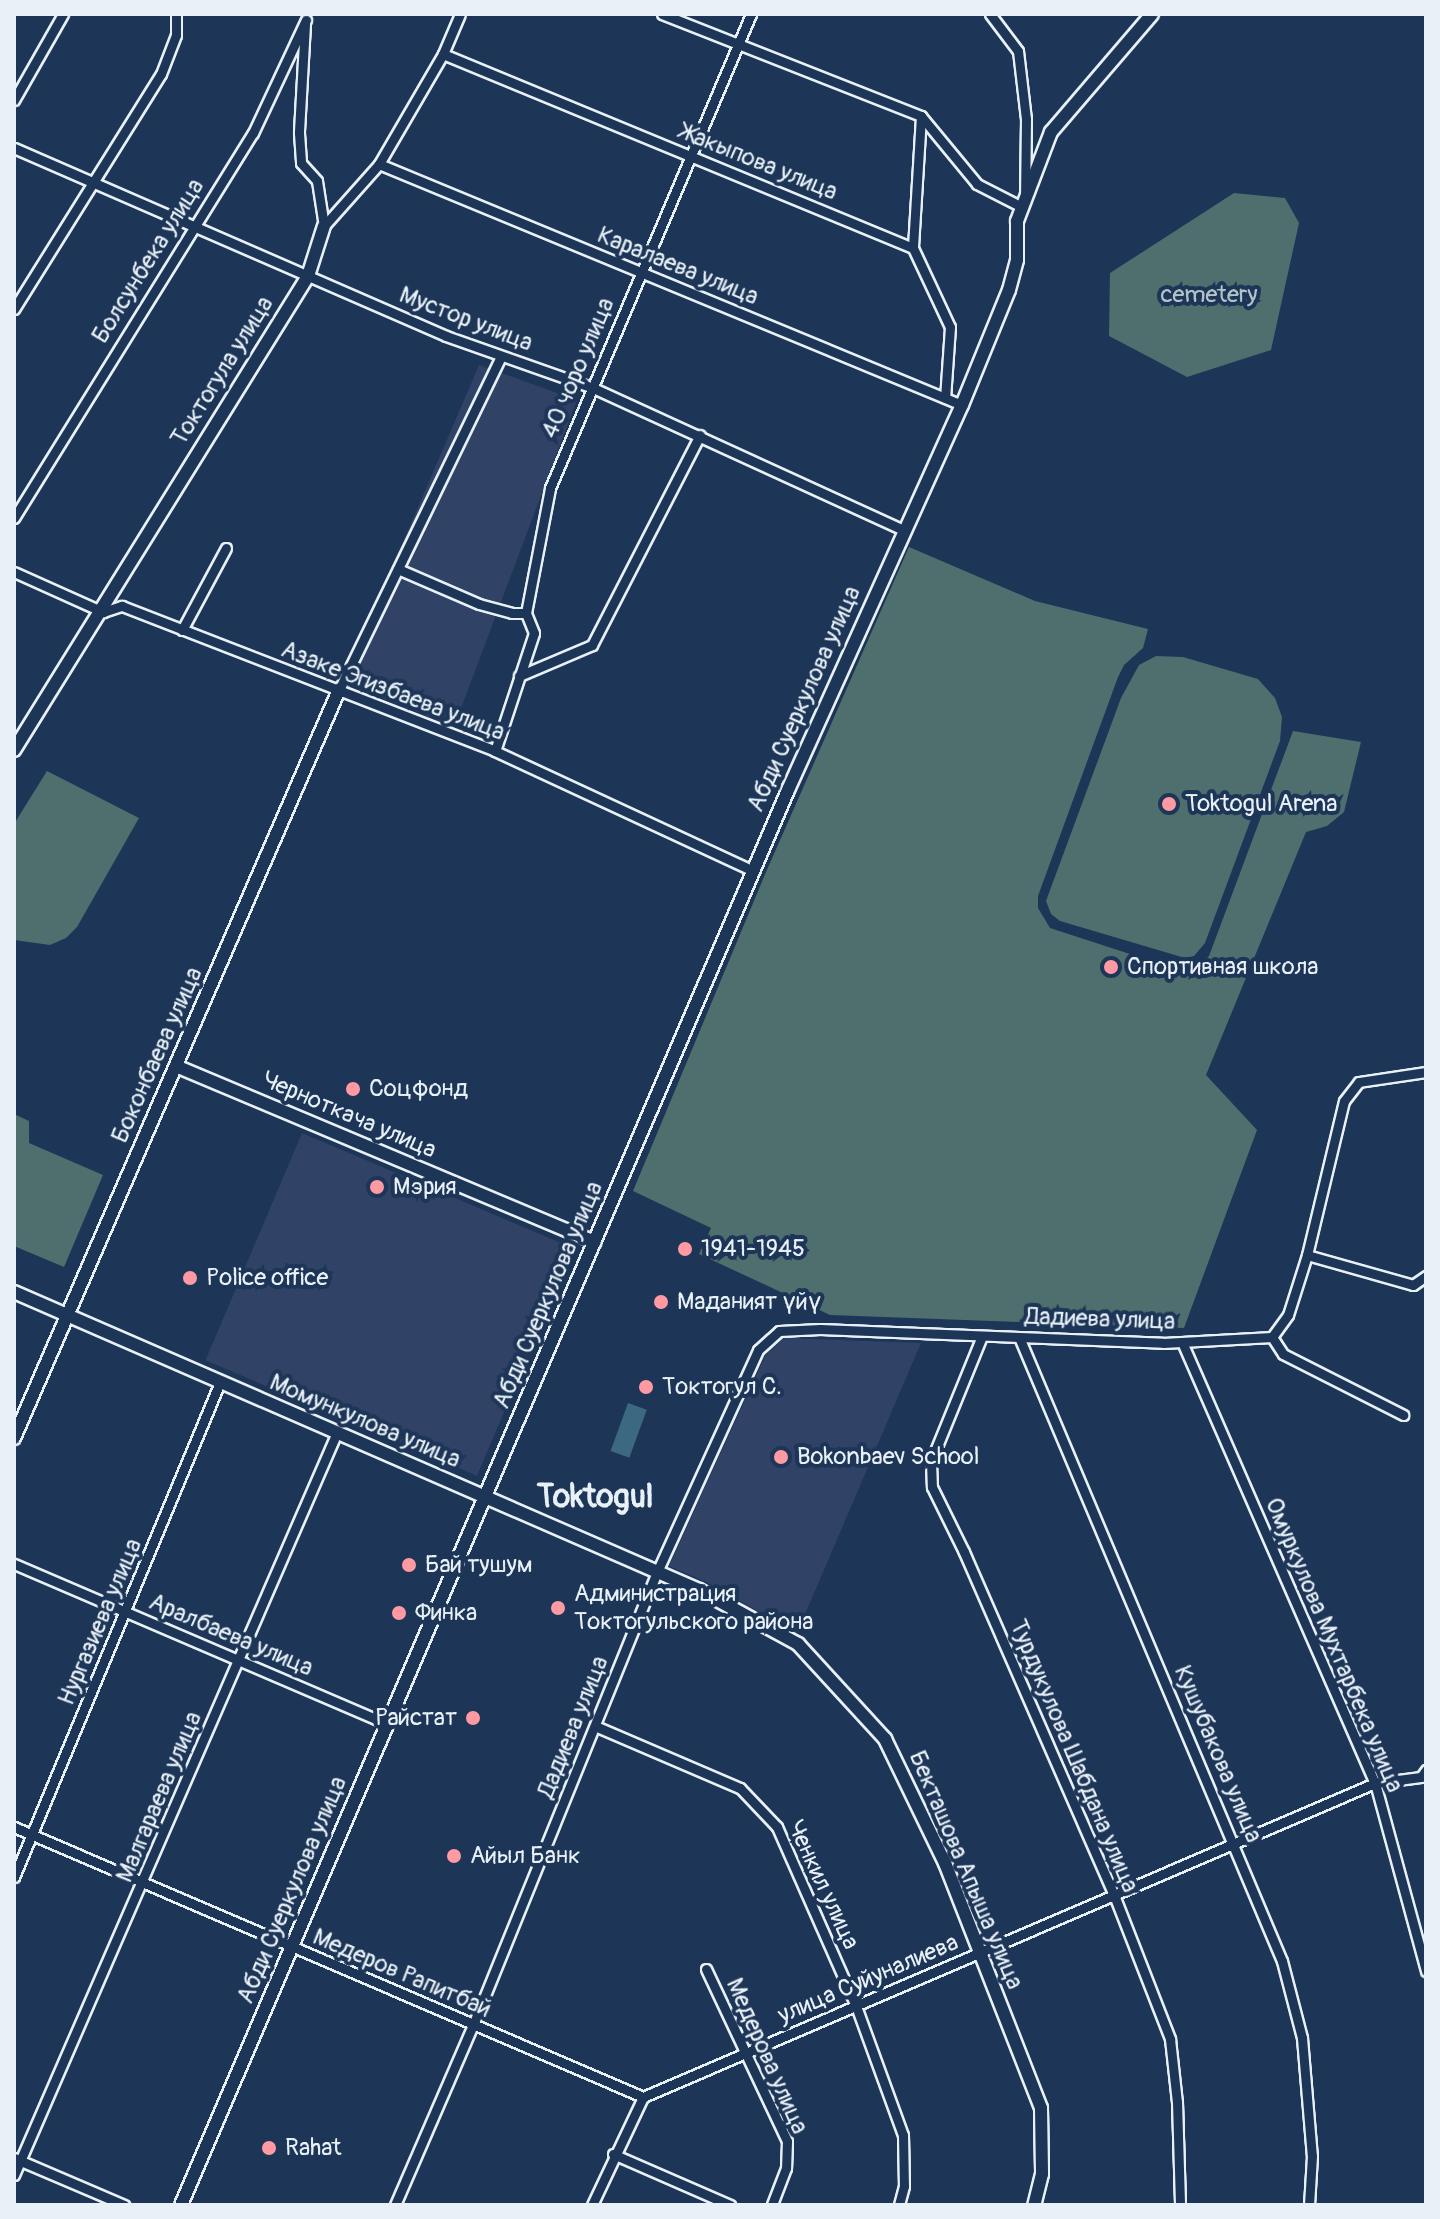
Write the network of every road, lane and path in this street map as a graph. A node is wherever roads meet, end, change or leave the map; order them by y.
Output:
1 (63, 14) edge
2 (176, 14) edge
3 (460, 14) edge
4 (662, 14) edge
5 (751, 14) edge
6 (990, 14) edge
7 (1152, 14) edge
8 (306, 17) edge
9 (738, 45) junction
10 (443, 54) junction
11 (14, 100) edge
12 (921, 116) junction
13 (14, 148) edge
14 (692, 156) junction
15 (379, 164) junction
16 (93, 182) junction
17 (1023, 203) junction
18 (193, 226) junction
19 (324, 226) junction
20 (913, 248) junction
21 (641, 272) junction
22 (308, 276) junction
23 (14, 309) edge
24 (501, 356) junction
25 (591, 387) junction
26 (945, 398) junction
27 (962, 405) junction
28 (700, 435) junction
29 (14, 518) edge
30 (903, 530) junction
31 (226, 548) dead end
32 (398, 569) junction
33 (14, 572) edge
34 (103, 612) junction
35 (526, 613) junction
36 (182, 630) junction
37 (519, 676) junction
38 (339, 690) junction
39 (14, 750) edge
40 (495, 751) junction
41 (753, 871) junction
42 (176, 1066) junction
43 (1426, 1072) edge
44 (594, 1242) junction
45 (1307, 1255) junction
46 (1426, 1276) edge
47 (14, 1292) edge
48 (67, 1315) junction
49 (982, 1336) junction
50 (1019, 1337) junction
51 (1272, 1337) junction
52 (1182, 1342) junction
53 (220, 1382) junction
54 (1403, 1415) dead end
55 (337, 1432) junction
56 (14, 1438) edge
57 (485, 1497) junction
58 (14, 1564) edge
59 (657, 1572) junction
60 (699, 1590) joint
61 (125, 1613) junction
62 (238, 1660) junction
63 (388, 1724) junction
64 (595, 1726) junction
65 (1424, 1774) edge
66 (1375, 1783) junction
67 (14, 1827) edge
68 (32, 1835) junction
69 (1235, 1843) junction
70 (14, 1877) edge
71 (144, 1883) junction
72 (1114, 1895) junction
73 (292, 1947) junction
74 (980, 1953) junction
75 (706, 1969) dead end
76 (1426, 1971) edge
77 (856, 2006) junction
78 (473, 2025) junction
79 (744, 2054) junction
80 (643, 2097) junction
81 (613, 2154) junction
82 (17, 2159) edge
83 (14, 2175) edge
84 (124, 2205) edge
85 (181, 2205) edge
86 (395, 2205) edge
87 (592, 2205) edge
88 (730, 2205) edge
89 (772, 2205) edge
90 (899, 2205) edge
91 (1034, 2205) edge
92 (1180, 2205) edge
93 (1309, 2205) edge

1 - 11 street
2 - 16 street
3 - 10 street, Токтогула улица
4 - 9 street
5 - 9 street, 40 чоро улица
6 - 17 street
7 - 17 street, Абди Суеркулова улица
8 - 18 street, Болсунбека улица
8 - 19 street
9 - 12 street
9 - 14 street, 40 чоро улица
10 - 14 street, Жакыпова улица
10 - 15 street, Токтогула улица
12 - 17 street
12 - 20 street
13 - 16 street, Мустор улица
14 - 20 street, Жакыпова улица
14 - 21 street, 40 чоро улица
15 - 19 street, Токтогула улица
15 - 21 street, Каралаева улица
16 - 18 street, Мустор улица
16 - 23 street
17 - 27 street, Абди Суеркулова улица
18 - 22 street, Мустор улица
18 - 29 street, Болсунбека улица
19 - 22 street, Токтогула улица
20 - 26 street
21 - 25 street, 40 чоро улица
21 - 26 street, Каралаева улица
22 - 24 street, Мустор улица
22 - 34 street, Токтогула улица
24 - 25 street, Мустор улица
24 - 32 street
25 - 28 street, Мустор улица
25 - 35 street, 40 чоро улица
26 - 27 street, Каралаева улица
27 - 30 street, Абди Суеркулова улица
28 - 30 street, Мустор улица
28 - 37 street
30 - 41 street, Абди Суеркулова улица
31 - 36 street
32 - 35 street
32 - 38 street
33 - 34 street, Азаке Эгизбаева улица
34 - 36 street, Азаке Эгизбаева улица
34 - 39 street, Токтогула улица
35 - 37 street, 40 чоро улица
36 - 38 street, Азаке Эгизбаева улица
37 - 40 street, 40 чоро улица
38 - 40 street, Азаке Эгизбаева улица
38 - 42 street, Боконбаева улица
40 - 41 street, Азаке Эгизбаева улица
41 - 44 street, Абди Суеркулова улица
42 - 44 street, Черноткача улица
42 - 48 street, Боконбаева улица
43 - 45 street
44 - 57 street, Абди Суеркулова улица
45 - 46 street
45 - 51 street
47 - 48 street, Момункулова улица
48 - 53 street, Момункулова улица
48 - 56 street, Боконбаева улица
49 - 50 street, Дадиева улица
49 - 59 street, Дадиева улица
49 - 72 street, Турдукулова Шабдана улица
50 - 52 street, Дадиева улица
50 - 69 street, Кушубакова улица
51 - 52 street, Дадиева улица
51 - 54 street
52 - 66 street, Омуркулова Мухтарбека улица
53 - 55 street, Момункулова улица
53 - 61 street, Нургазиева улица
55 - 57 street, Момункулова улица
55 - 62 street, Малгараева улица
57 - 59 street, Момункулова улица
57 - 63 street, Абди Суеркулова улица
58 - 61 street, Аралбаева улица
59 - 60 street, Момункулова улица
59 - 64 street, Дадиева улица
60 - 74 street, Бекташова Апыша улица
61 - 62 street, Аралбаева улица
61 - 68 street, Нургазиева улица
62 - 63 street, Аралбаева улица
62 - 71 street, Малгараева улица
63 - 73 street, Абди Суеркулова улица
64 - 77 street, Ченкил улица
64 - 78 street, Дадиева улица
65 - 66 street, улица Суйуналиева
66 - 69 street, улица Суйуналиева
66 - 76 street, Омуркулова Мухтарбека улица
67 - 68 street, Медеров Рапитбай
68 - 70 street, Нургазиева улица
68 - 71 street, Медеров Рапитбай
69 - 72 street, улица Суйуналиева
69 - 93 street, Кушубакова улица
71 - 73 street, Медеров Рапитбай
71 - 82 street, Малгараева улица
72 - 74 street, улица Суйуналиева
72 - 92 street, Турдукулова Шабдана улица
73 - 78 street, Медеров Рапитбай
73 - 85 street, Абди Суеркулова улица
74 - 77 street, улица Суйуналиева
74 - 91 street, Бекташова Апыша улица
75 - 79 street, Медерова улица
77 - 79 street, улица Суйуналиева
77 - 90 street, Ченкил улица
78 - 80 street, Медеров Рапитбай
78 - 86 street, Дадиева улица
79 - 80 street, улица Суйуналиева
79 - 89 street, Медерова улица
80 - 81 street
81 - 87 street
81 - 88 street
82 - 83 street, Малгараева улица
82 - 84 street

